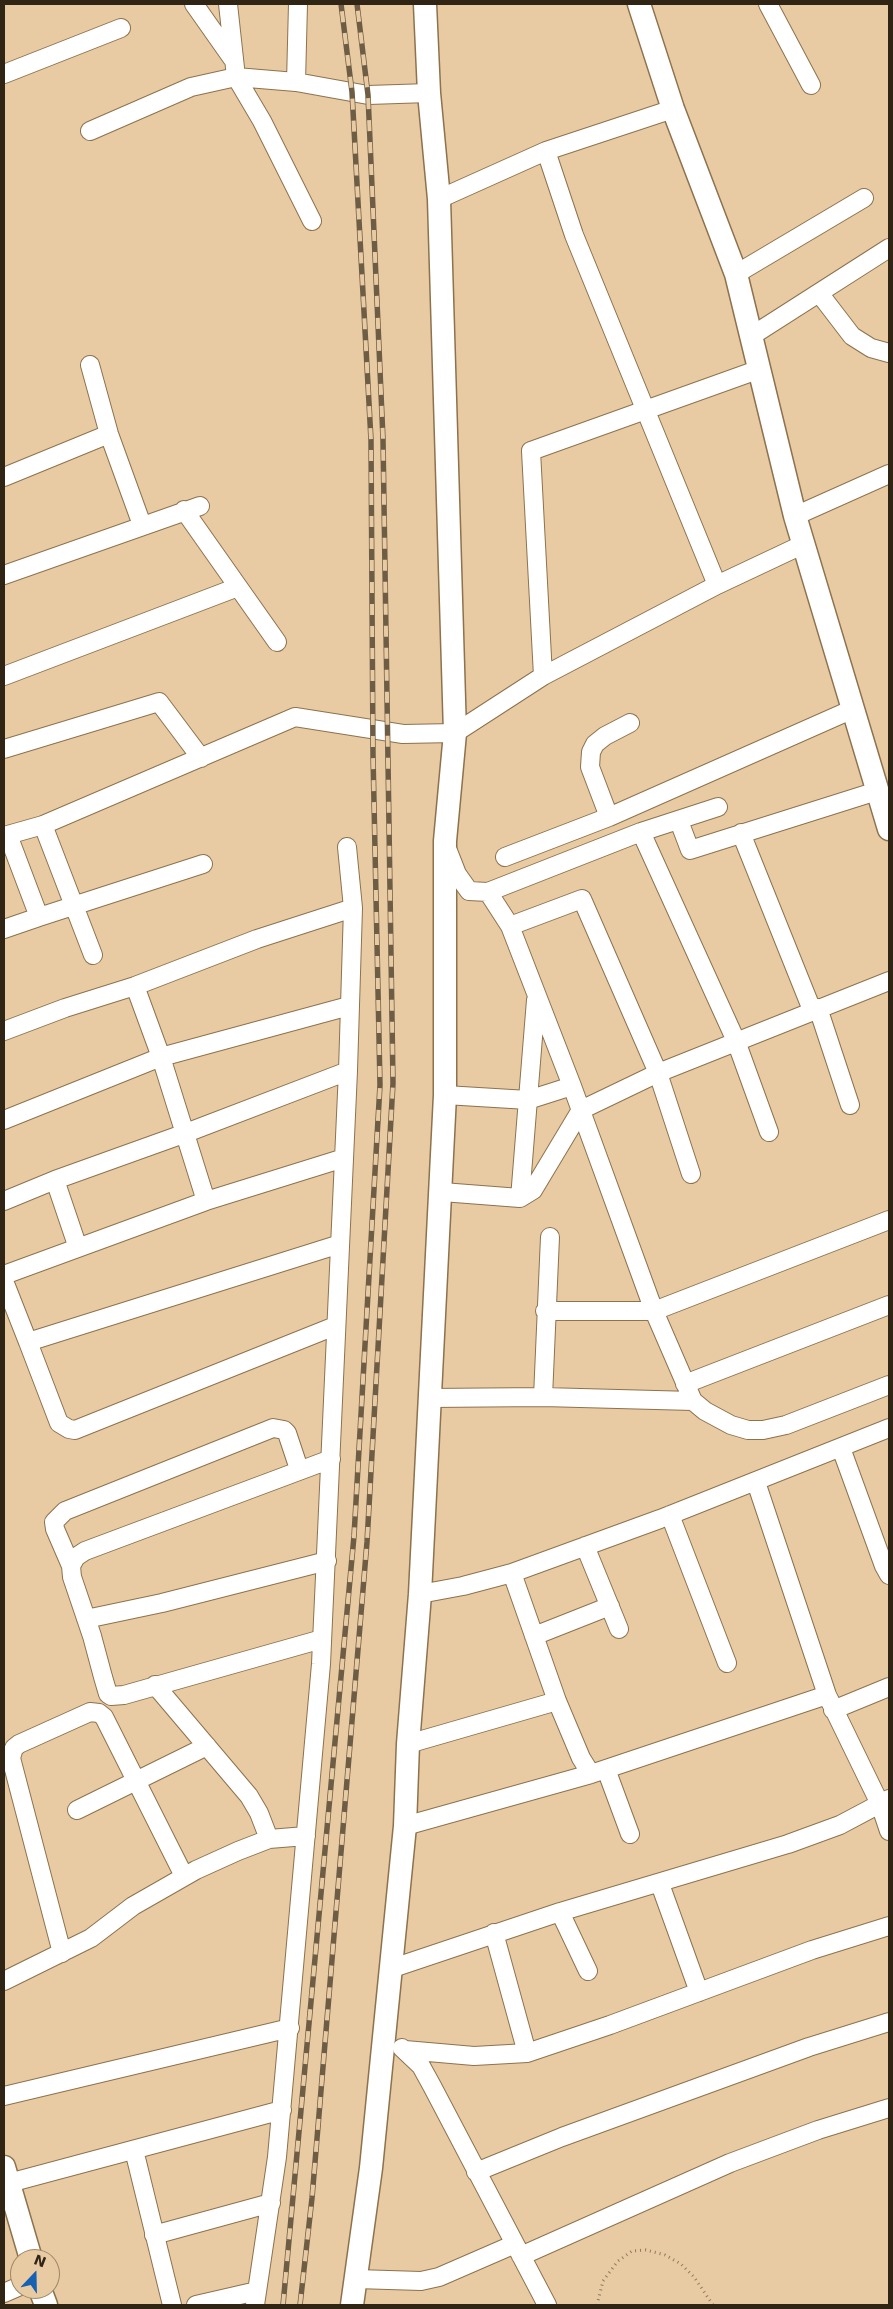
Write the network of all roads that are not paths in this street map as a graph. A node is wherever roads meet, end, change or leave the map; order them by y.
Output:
1 (194, 4) edge
2 (228, 4) edge
3 (298, 4) edge
4 (427, 4) edge
5 (639, 4) edge
6 (768, 4) edge
7 (120, 28) dead end
8 (235, 69) junction
9 (4, 74) edge
10 (296, 82) junction
11 (811, 85) dead end
12 (429, 93) junction
13 (673, 109) junction
14 (90, 131) dead end
15 (546, 151) junction
16 (864, 198) dead end
17 (439, 199) junction
18 (312, 221) dead end
19 (889, 248) edge
20 (736, 274) junction
21 (819, 293) junction
22 (753, 335) junction
23 (889, 353) edge
24 (90, 365) dead end
25 (760, 368) junction
26 (646, 410) junction
27 (109, 434) junction
28 (889, 474) edge
29 (4, 477) edge
30 (795, 516) junction
31 (142, 525) junction
32 (804, 544) junction
33 (4, 575) edge
34 (717, 585) junction
35 (238, 587) junction
36 (277, 642) dead end
37 (4, 676) edge
38 (543, 676) junction
39 (852, 709) junction
40 (630, 723) dead end
41 (455, 733) junction
42 (4, 750) edge
43 (201, 758) junction
44 (877, 791) junction
45 (718, 806) dead end
46 (609, 817) junction
47 (679, 821) junction
48 (43, 825) junction
49 (889, 829) edge
50 (641, 832) junction
51 (741, 833) junction
52 (6, 836) edge
53 (444, 841) junction
54 (347, 847) dead end
55 (505, 857) dead end
56 (203, 864) dead end
57 (488, 892) junction
58 (74, 906) junction
59 (353, 908) junction
60 (39, 917) junction
61 (510, 926) junction
62 (4, 929) edge
63 (93, 955) dead end
64 (889, 981) edge
65 (135, 986) junction
66 (536, 994) junction
67 (349, 1006) junction
68 (815, 1009) junction
69 (4, 1031) edge
70 (736, 1041) junction
71 (161, 1058) junction
72 (348, 1070) junction
73 (658, 1073) junction
74 (572, 1086) junction
75 (445, 1095) junction
76 (528, 1100) junction
77 (850, 1105) dead end
78 (581, 1110) junction
79 (4, 1120) edge
80 (769, 1132) dead end
81 (186, 1133) junction
82 (344, 1158) junction
83 (691, 1174) dead end
84 (55, 1180) junction
85 (442, 1192) junction
86 (520, 1198) junction
87 (206, 1201) junction
88 (4, 1202) edge
89 (889, 1220) edge
90 (550, 1238) dead end
91 (340, 1244) junction
92 (78, 1248) junction
93 (4, 1275) edge
94 (4, 1281) edge
95 (889, 1305) edge
96 (545, 1311) junction
97 (654, 1311) junction
98 (335, 1326) junction
99 (28, 1342) junction
100 (685, 1384) junction
101 (889, 1385) edge
102 (543, 1397) junction
103 (429, 1398) junction
104 (693, 1401) junction
105 (889, 1428) edge
106 (841, 1448) junction
107 (331, 1458) junction
108 (299, 1469) junction
109 (756, 1482) junction
110 (670, 1515) junction
111 (585, 1546) junction
112 (327, 1561) junction
113 (71, 1566) junction
114 (512, 1572) junction
115 (889, 1575) edge
116 (420, 1594) junction
117 (610, 1606) junction
118 (86, 1619) junction
119 (619, 1629) dead end
120 (534, 1636) junction
121 (322, 1640) junction
122 (727, 1663) dead end
123 (155, 1685) junction
124 (889, 1687) edge
125 (557, 1701) junction
126 (830, 1703) junction
127 (408, 1744) junction
128 (207, 1746) junction
129 (598, 1772) junction
130 (137, 1782) junction
131 (885, 1802) edge
132 (77, 1810) dead end
133 (405, 1826) junction
134 (889, 1831) edge
135 (630, 1834) dead end
136 (306, 1836) junction
137 (268, 1840) junction
138 (184, 1876) junction
139 (660, 1884) junction
140 (560, 1912) junction
141 (889, 1926) edge
142 (494, 1933) junction
143 (62, 1953) junction
144 (390, 1969) junction
145 (588, 1971) dead end
146 (4, 1982) edge
147 (699, 1992) junction
148 (889, 2022) edge
149 (290, 2028) junction
150 (385, 2036) junction
151 (405, 2050) junction
152 (527, 2052) junction
153 (4, 2096) edge
154 (889, 2108) edge
155 (282, 2110) junction
156 (134, 2150) junction
157 (476, 2172) junction
158 (6, 2175) edge
159 (270, 2203) junction
160 (154, 2235) junction
161 (28, 2249) edge
162 (518, 2250) junction
163 (356, 2278) junction
164 (256, 2298) edge
165 (172, 2305) edge
166 (196, 2305) edge
167 (352, 2305) edge
168 (547, 2305) edge

1 - 8 street
2 - 8 street
3 - 10 street
4 - 12 street
5 - 13 street
6 - 11 street
7 - 9 street
8 - 10 street
8 - 14 street
8 - 18 street
10 - 12 street
12 - 17 street
13 - 15 street
13 - 20 street
15 - 17 street
15 - 26 street
16 - 20 street
17 - 41 street
19 - 21 street
20 - 22 street
21 - 22 street
21 - 23 street
22 - 25 street
24 - 27 street
25 - 26 street
25 - 30 street
26 - 34 street
26 - 38 street
27 - 29 street
27 - 31 street
28 - 30 street
30 - 32 street
31 - 33 street
31 - 35 street
32 - 34 street
32 - 39 street
34 - 38 street
35 - 36 street
35 - 37 street
38 - 41 street
39 - 44 street
39 - 46 street
40 - 46 street
41 - 43 street
41 - 53 street
42 - 43 street
43 - 48 street
44 - 49 street
44 - 51 street
45 - 47 street
46 - 55 street
47 - 50 street
47 - 51 street
48 - 52 street
48 - 58 street
50 - 57 street
50 - 70 street
51 - 68 street
52 - 60 street
53 - 57 street
53 - 75 street
54 - 59 street
56 - 58 street
57 - 61 street
58 - 60 street
58 - 63 street
59 - 65 street
59 - 67 street
60 - 62 street
61 - 66 street
61 - 73 street
64 - 68 street
65 - 69 street
65 - 71 street
66 - 74 street
66 - 76 street
67 - 71 street
67 - 72 street
68 - 70 street
68 - 77 street
70 - 73 street
70 - 80 street
71 - 79 street
71 - 81 street
72 - 81 street
72 - 82 street
73 - 78 street
73 - 83 street
74 - 76 street
74 - 78 street
75 - 76 street
75 - 85 street
76 - 86 street
78 - 86 street
78 - 97 street
81 - 84 street
81 - 87 street
82 - 87 street
82 - 91 street
84 - 88 street
84 - 92 street
85 - 86 street
85 - 103 street
87 - 92 street
89 - 97 street
90 - 96 street
91 - 98 street
91 - 99 street
92 - 93 street
94 - 99 street
95 - 100 street
96 - 97 street
96 - 102 street
97 - 100 street
98 - 99 street
98 - 107 street
100 - 104 street
101 - 104 street
102 - 103 street
102 - 104 street
103 - 116 street
105 - 106 street
106 - 109 street
106 - 115 street
107 - 108 street
107 - 112 street
108 - 113 street
108 - 113 street
109 - 110 street
109 - 126 street
110 - 111 street
110 - 122 street
111 - 114 street
111 - 117 street
112 - 118 street
112 - 121 street
113 - 118 street
114 - 116 street
114 - 120 street
116 - 127 street
117 - 119 street
117 - 120 street
118 - 123 street
120 - 125 street
121 - 123 street
121 - 136 street
123 - 128 street
124 - 126 street
125 - 127 street
125 - 129 street
126 - 129 street
126 - 131 street
127 - 133 street
128 - 130 street
128 - 137 street
129 - 133 street
129 - 135 street
130 - 132 street
130 - 138 street
130 - 143 street
131 - 134 street
131 - 139 street
133 - 144 street
136 - 137 street
136 - 149 street
137 - 138 street
138 - 143 street
139 - 140 street
139 - 147 street
140 - 142 street
140 - 145 street
141 - 147 street
142 - 144 street
142 - 152 street
143 - 146 street
144 - 150 street
147 - 152 street
148 - 157 street
149 - 153 street
149 - 155 street
150 - 151 street
150 - 163 street
151 - 152 street
151 - 157 street
154 - 162 street
155 - 156 street
155 - 159 street
156 - 158 street
156 - 160 street
157 - 162 street
158 - 161 street
159 - 160 street
159 - 164 street
160 - 165 street
162 - 163 street
162 - 168 street
163 - 167 street
164 - 166 street

